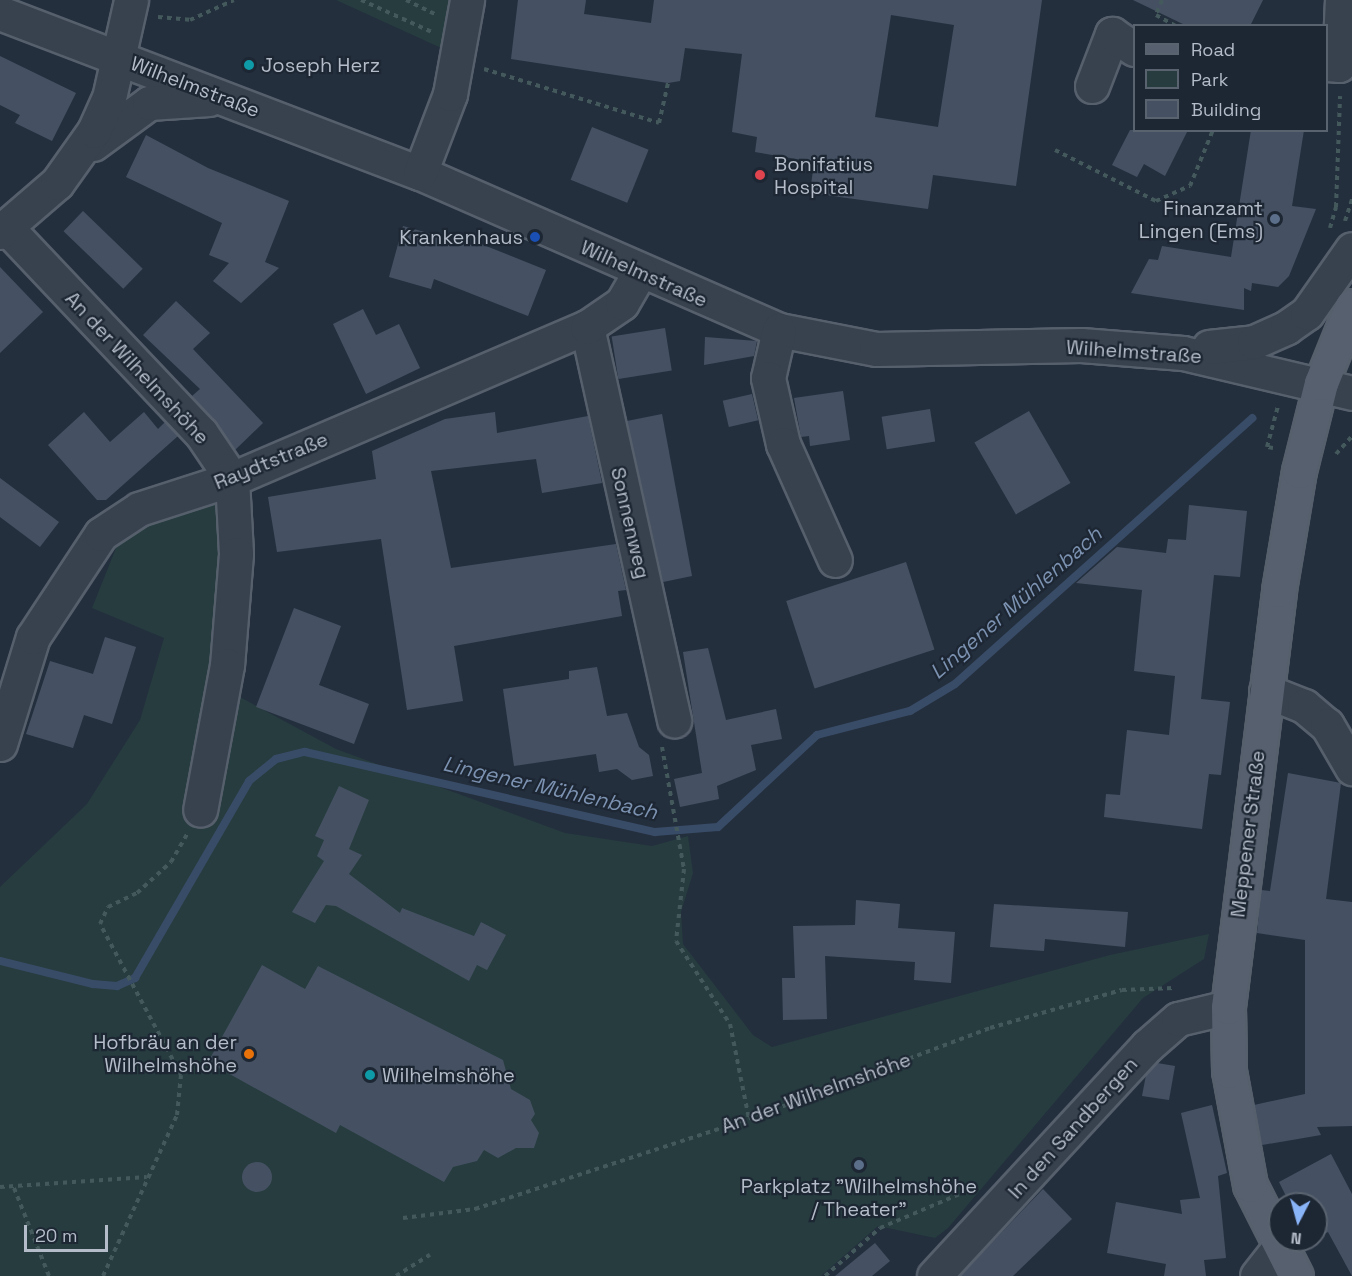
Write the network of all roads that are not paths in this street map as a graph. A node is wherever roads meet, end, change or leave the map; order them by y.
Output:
1 (467, 0) edge
2 (1342, 0) edge
3 (129, 7) edge
4 (0, 14) edge
5 (1133, 48) edge
6 (119, 58) junction
7 (1333, 65) edge
8 (1092, 86) dead end
9 (230, 100) junction
10 (420, 173) junction
11 (57, 183) junction
12 (3, 230) edge
13 (1339, 244) edge
14 (640, 272) junction
15 (1352, 306) edge
16 (587, 327) junction
17 (779, 330) junction
18 (1120, 347) junction
19 (1321, 383) junction
20 (1352, 393) edge
21 (232, 479) junction
22 (835, 560) dead end
23 (1266, 691) junction
24 (674, 720) road end
25 (0, 744) edge
26 (1352, 768) edge
27 (200, 810) road end
28 (1228, 1007) junction
29 (1268, 1224) edge
30 (1276, 1252) edge
31 (1281, 1252) edge
32 (934, 1276) edge
33 (1257, 1276) edge
34 (1296, 1276) edge

1 - 10 street
2 - 7 street
3 - 6 street
4 - 6 street, Wilhelmstraße
5 - 8 street
6 - 9 street, Wilhelmstraße
6 - 11 street
9 - 10 street, Wilhelmstraße
9 - 11 street
10 - 14 street, Wilhelmstraße
11 - 12 street
12 - 21 street, An der Wilhelmshöhe
13 - 18 street
14 - 16 street, Raydtstraße
14 - 17 street, Wilhelmstraße
15 - 19 main road, Meppener Straße
16 - 21 street, Raydtstraße
16 - 24 street, Sonnenweg
17 - 18 street, Wilhelmstraße
17 - 22 street
18 - 19 street, Wilhelmstraße
19 - 20 street, Wilhelmstraße
19 - 23 main road, Meppener Straße
21 - 25 street, Raydtstraße
21 - 27 street
23 - 26 street
23 - 28 main road, Meppener Straße
28 - 29 main road, Meppener Straße
28 - 32 street, In den Sandbergen
30 - 33 street
31 - 34 main road, Meppener Straße

